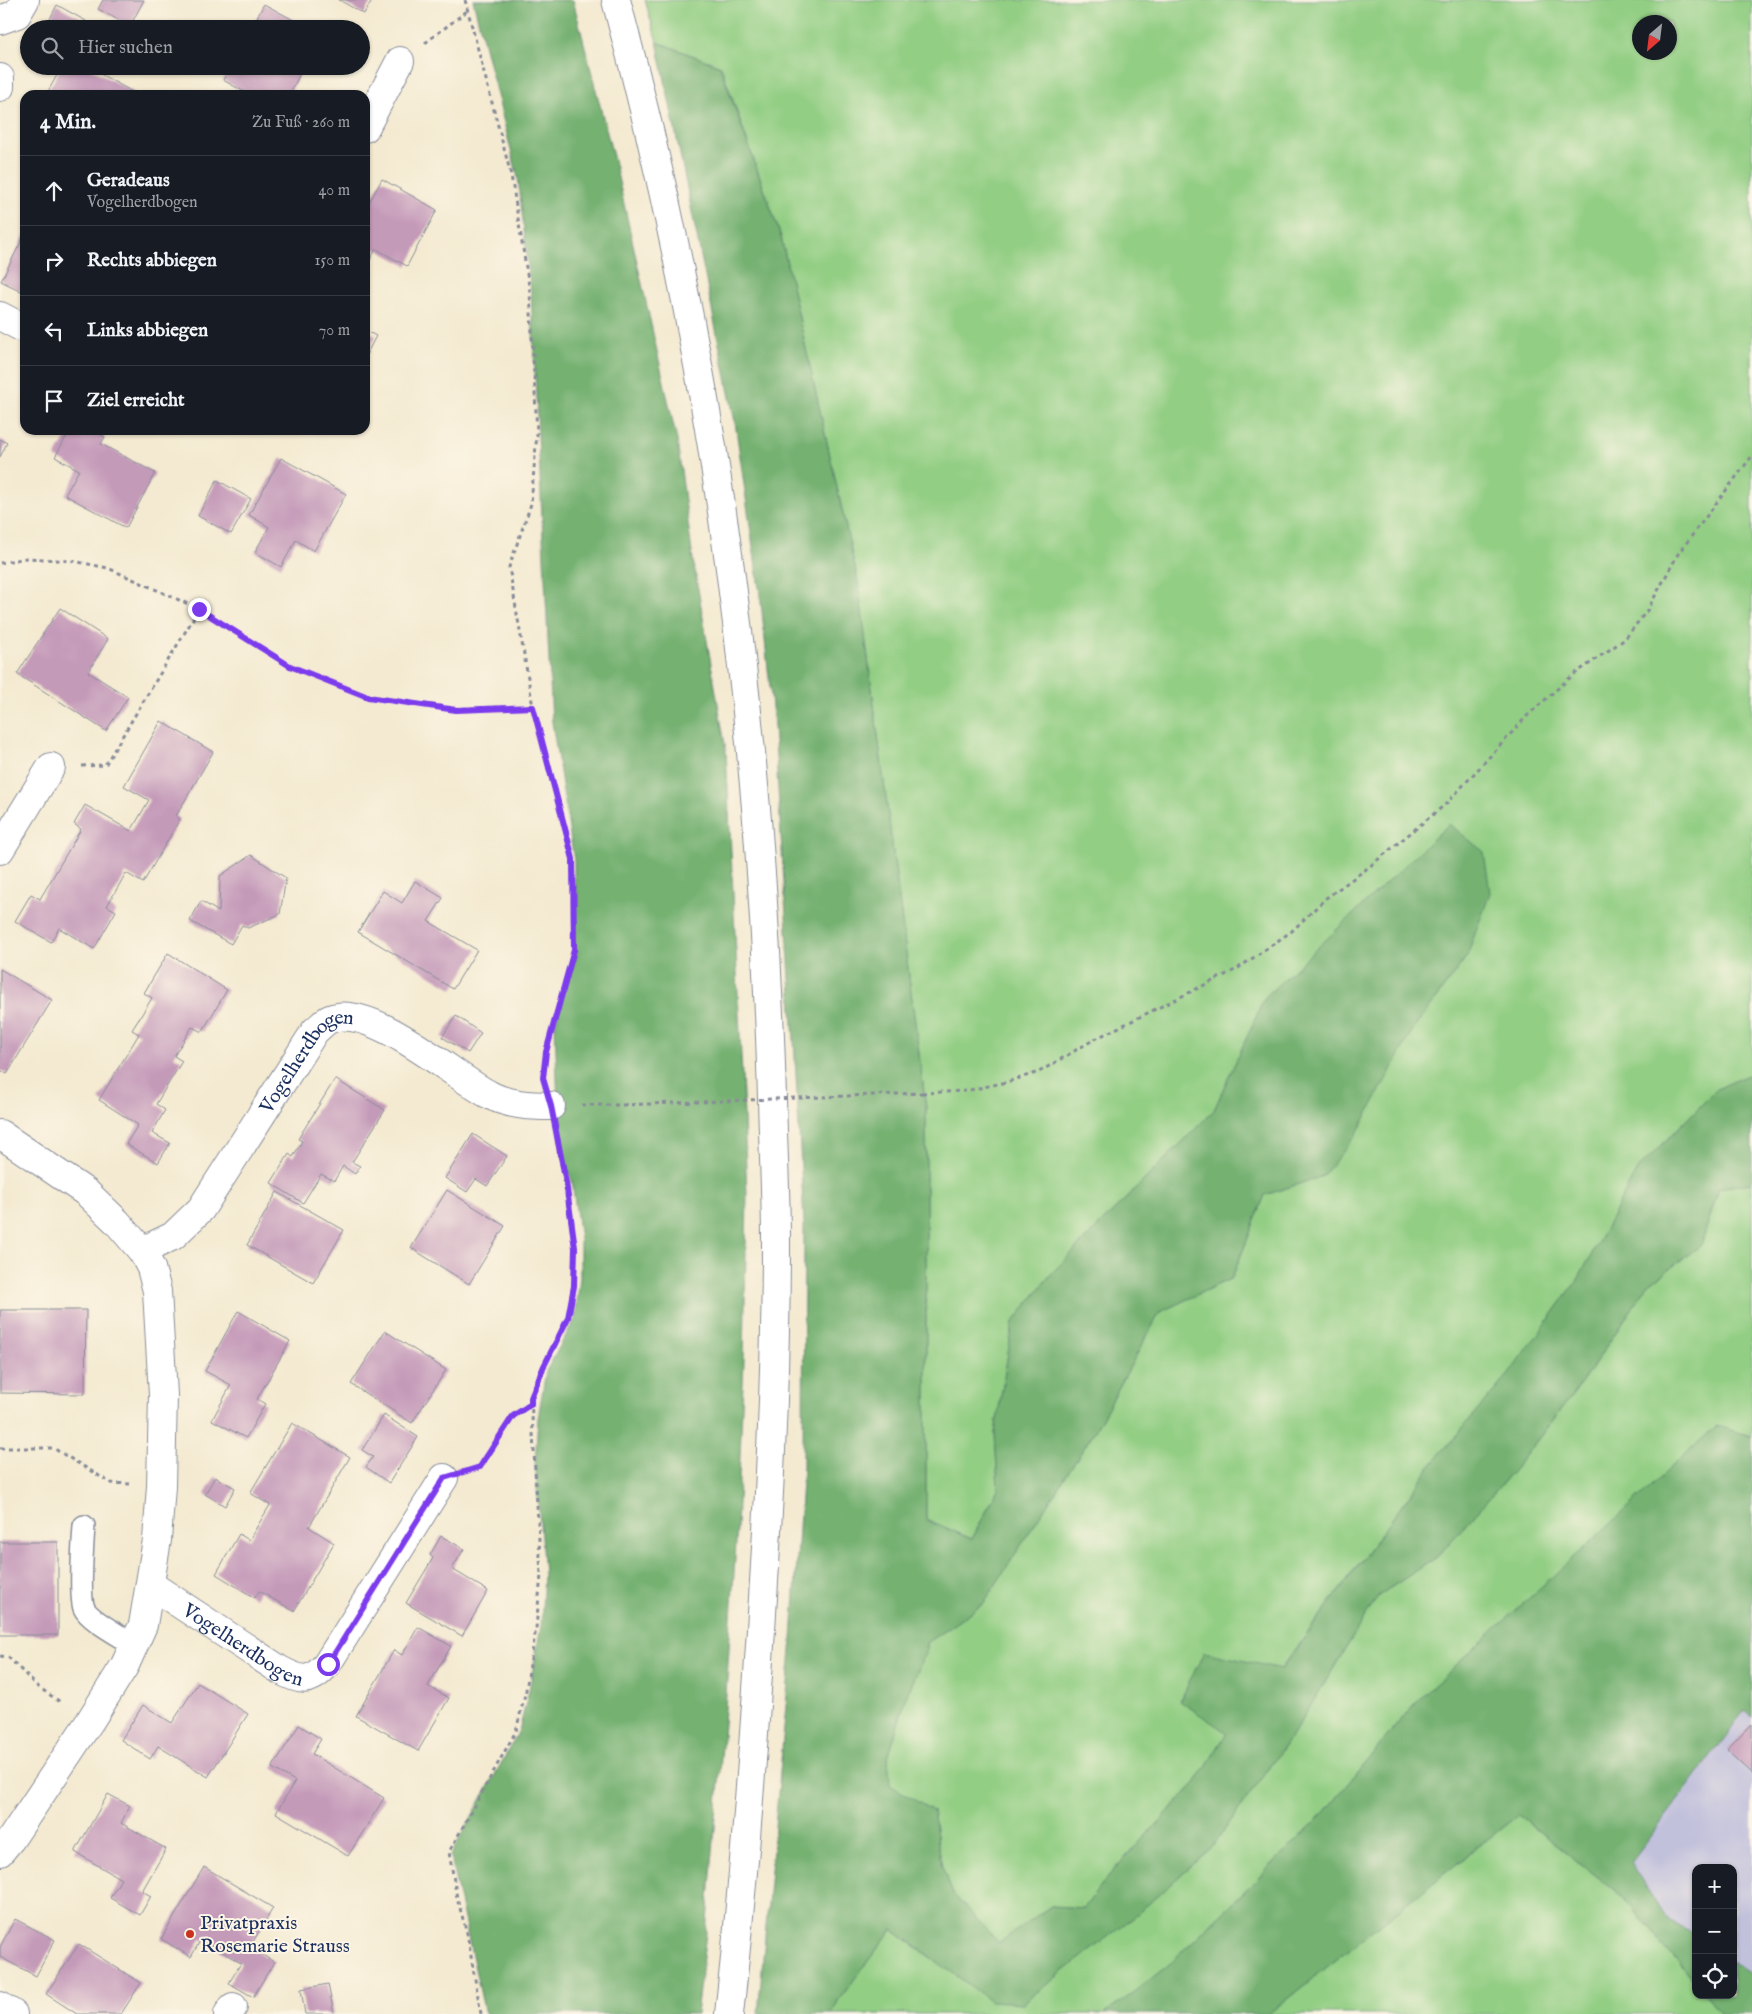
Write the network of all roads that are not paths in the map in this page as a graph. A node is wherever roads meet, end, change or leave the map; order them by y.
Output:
1 (25, 0) edge
2 (616, 0) edge
3 (0, 20) edge
4 (400, 61) road end
5 (0, 78) edge
6 (0, 87) edge
7 (370, 118) edge
8 (0, 316) edge
9 (20, 326) edge
10 (51, 767) road end
11 (0, 850) edge
12 (551, 1106) road end
13 (0, 1134) edge
14 (142, 1252) junction
15 (444, 1478) road end
16 (84, 1526) dead end
17 (151, 1585) junction
18 (134, 1645) junction
19 (0, 1852) edge
20 (0, 2006) edge
21 (13, 2014) edge
22 (729, 2014) edge

1 - 3 street
2 - 22 street
4 - 7 street
5 - 6 street
8 - 9 street
10 - 11 street
12 - 14 street, Vogelherdbogen
13 - 14 street
14 - 17 street
15 - 17 street, Vogelherdbogen
16 - 18 lane
17 - 18 street
18 - 19 street
20 - 21 street

